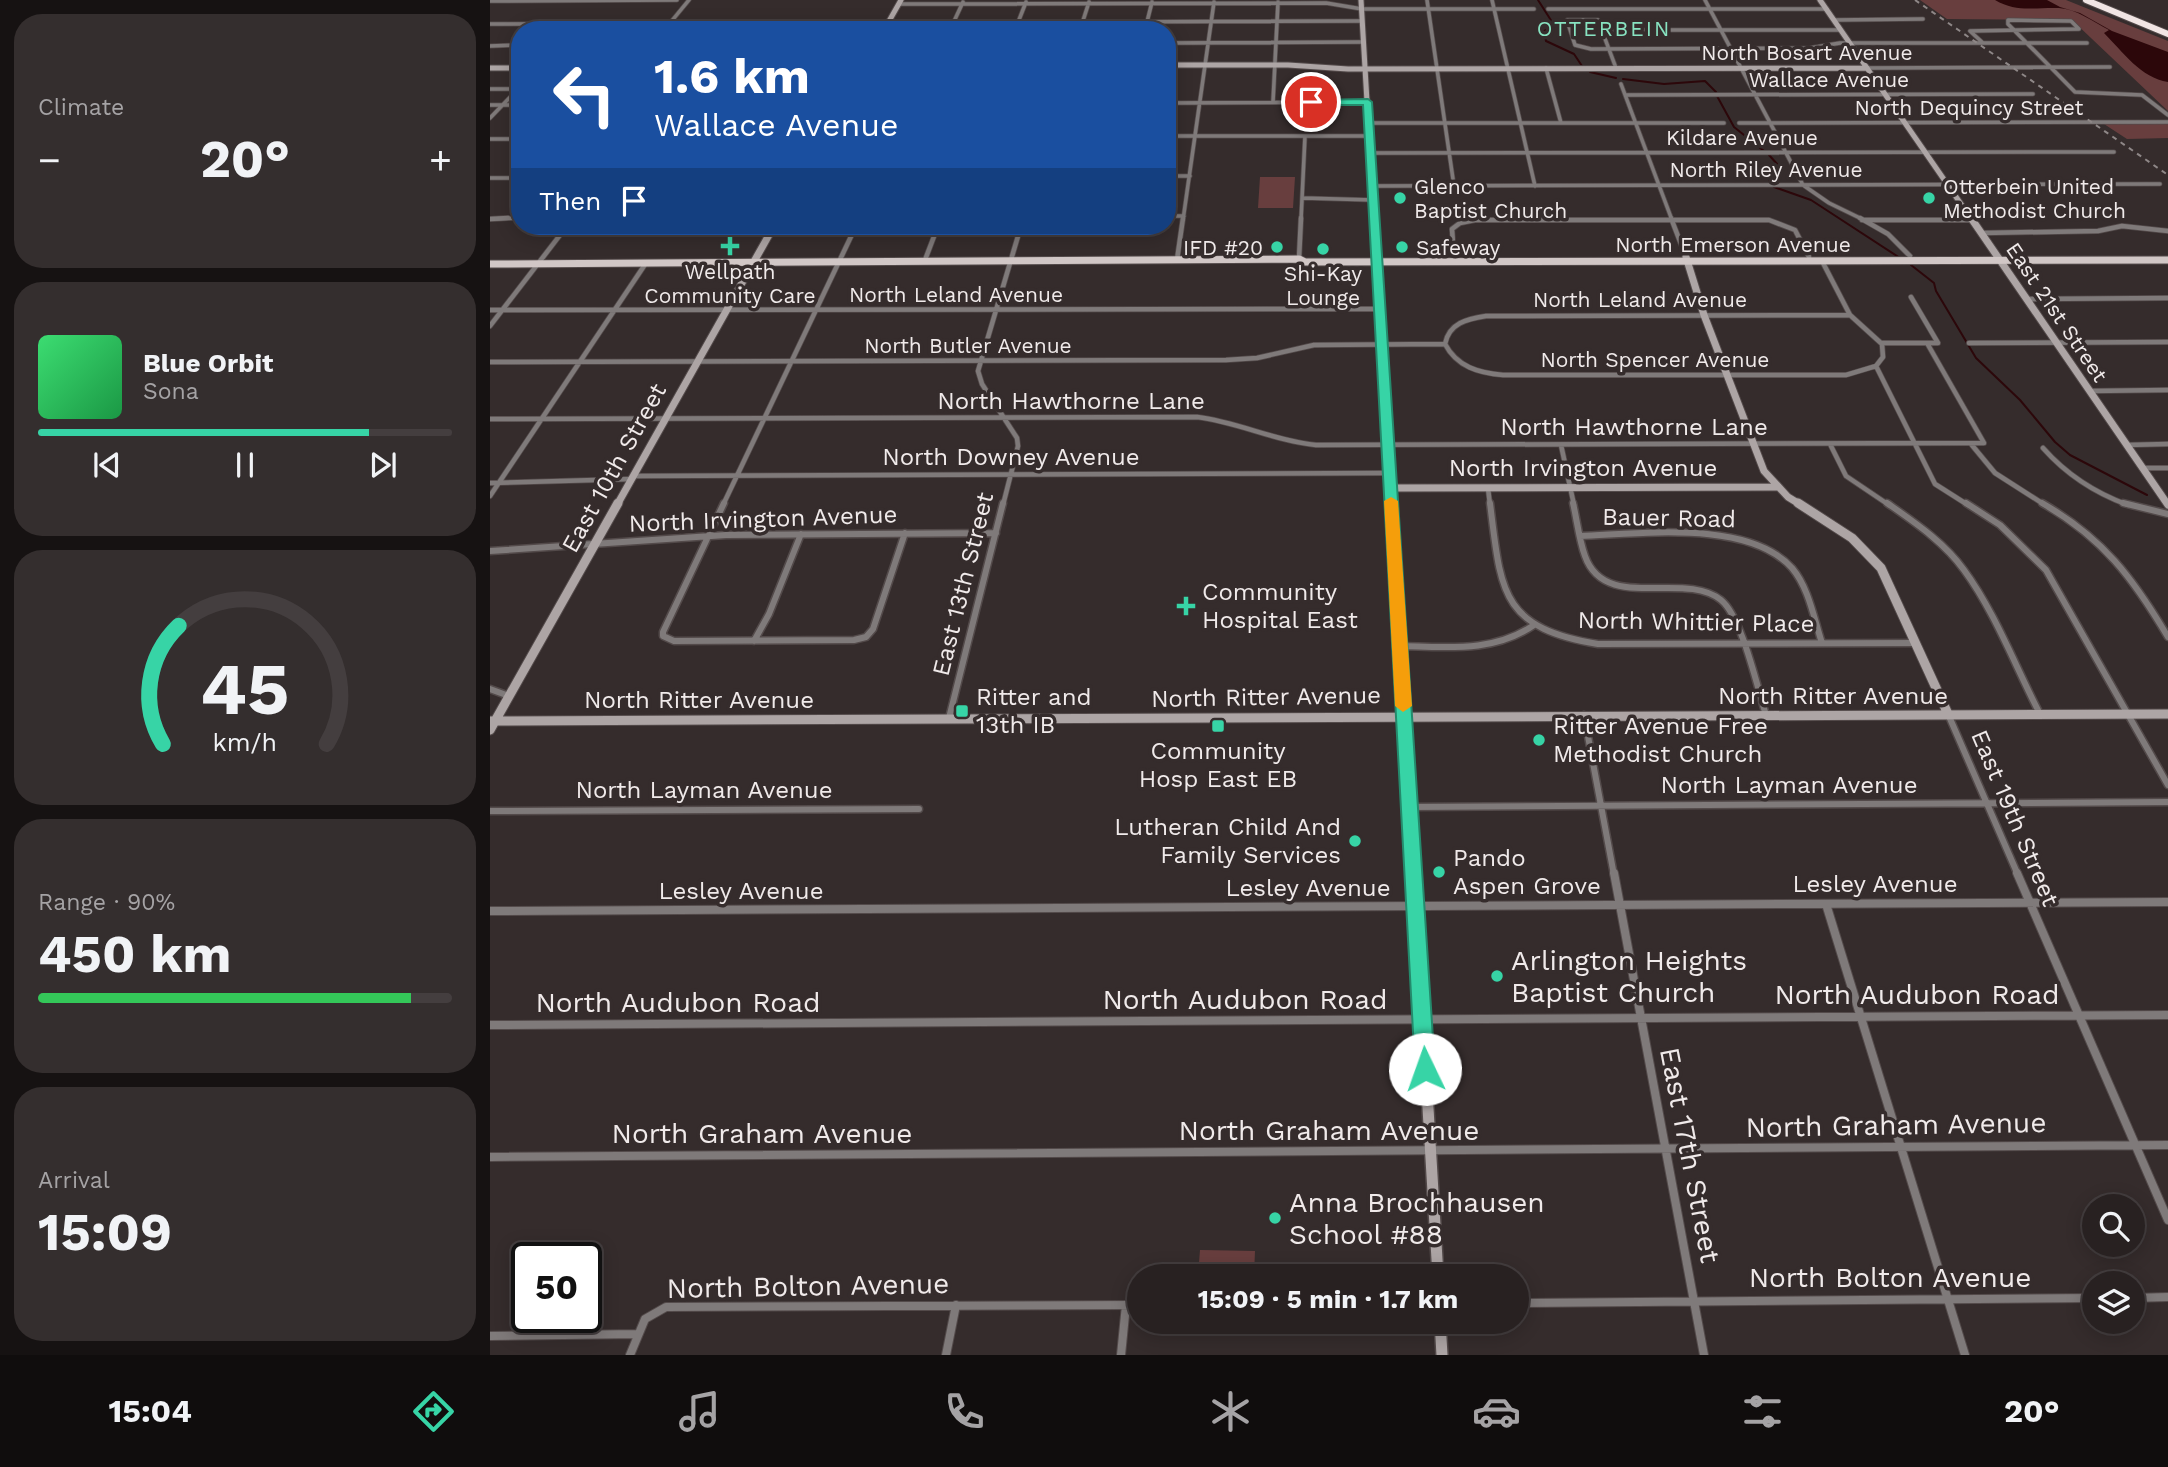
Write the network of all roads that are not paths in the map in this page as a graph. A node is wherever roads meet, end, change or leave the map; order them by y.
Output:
1 (677, 0) edge
2 (689, 0) edge
3 (1361, 0) edge
4 (1427, 0) edge
5 (1492, 0) edge
6 (1591, 0) edge
7 (1705, 0) edge
8 (1820, 0) edge
9 (2086, 0) edge
10 (2102, 0) edge
11 (490, 1) edge
12 (900, 2) edge
13 (963, 2) edge
14 (1026, 2) edge
15 (1089, 2) edge
16 (1152, 2) edge
17 (1214, 2) edge
18 (1278, 2) edge
19 (1362, 9) junction
20 (1429, 9) junction
21 (1494, 9) junction
22 (1534, 9) dead end
23 (1548, 9) dead end
24 (1594, 9) junction
25 (1710, 9) junction
26 (1827, 9) junction
27 (1923, 19) dead end
28 (1598, 20) junction
29 (1834, 20) junction
30 (672, 21) edge
31 (890, 21) edge
32 (954, 21) joint
33 (1018, 21) junction
34 (1083, 21) junction
35 (1147, 21) junction
36 (1212, 21) junction
37 (1277, 21) junction
38 (1362, 21) junction
39 (490, 24) edge
40 (511, 24) edge
41 (2168, 27) edge
42 (1601, 30) junction
43 (1721, 30) junction
44 (1840, 30) junction
45 (2017, 31) junction
46 (2168, 34) edge
47 (1276, 42) junction
48 (1364, 42) junction
49 (1176, 43) edge
50 (1209, 43) junction
51 (1850, 43) junction
52 (1983, 43) junction
53 (2027, 43) junction
54 (2087, 43) dead end
55 (511, 45) edge
56 (490, 46) edge
57 (1731, 48) junction
58 (1609, 49) junction
59 (1176, 65) edge
60 (1206, 65) junction
61 (1274, 65) junction
62 (2110, 67) dead end
63 (490, 68) edge
64 (511, 68) edge
65 (1437, 68) junction
66 (1509, 68) junction
67 (1546, 68) junction
68 (1616, 68) junction
69 (1741, 68) junction
70 (1867, 68) junction
71 (2050, 68) junction
72 (1366, 69) junction
73 (1621, 84) dead end
74 (511, 88) edge
75 (490, 89) edge
76 (2033, 94) dead end
77 (1626, 95) junction
78 (1756, 95) junction
79 (1886, 95) junction
80 (511, 96) edge
81 (1273, 102) junction
82 (1368, 102) junction
83 (1176, 103) edge
84 (1202, 103) junction
85 (503, 104) junction
86 (511, 104) edge
87 (490, 105) edge
88 (2168, 114) edge
89 (490, 118) edge
90 (2168, 122) edge
91 (1369, 123) junction
92 (1445, 123) junction
93 (1522, 123) junction
94 (1561, 123) junction
95 (1637, 123) junction
96 (1724, 123) dead end
97 (1740, 123) dead end
98 (1771, 123) junction
99 (1905, 123) junction
100 (1176, 136) edge
101 (1196, 136) junction
102 (1305, 136) junction
103 (1370, 136) junction
104 (490, 138) edge
105 (511, 138) edge
106 (2114, 152) dead end
107 (1371, 153) junction
108 (1449, 153) junction
109 (1527, 153) junction
110 (1648, 153) junction
111 (1786, 153) junction
112 (1926, 153) junction
113 (490, 176) edge
114 (1176, 176) edge
115 (1190, 176) junction
116 (511, 177) edge
117 (2160, 184) dead end
118 (1660, 185) junction
119 (1803, 185) junction
120 (1948, 185) junction
121 (1372, 186) junction
122 (1454, 186) junction
123 (1535, 186) junction
124 (1303, 198) junction
125 (1373, 200) junction
126 (1176, 216) edge
127 (1184, 216) junction
128 (490, 217) edge
129 (511, 217) edge
130 (1672, 220) junction
131 (1860, 220) junction
132 (1973, 220) junction
133 (2168, 231) edge
134 (1982, 233) junction
135 (561, 235) edge
136 (769, 235) edge
137 (852, 235) edge
138 (935, 235) edge
139 (1018, 235) edge
140 (2168, 255) edge
141 (1454, 257) junction
142 (1809, 257) junction
143 (1299, 259) junction
144 (1376, 259) junction
145 (1687, 259) junction
146 (1907, 259) junction
147 (1999, 259) junction
148 (925, 260) junction
149 (1010, 260) junction
150 (1177, 260) junction
151 (2168, 260) edge
152 (839, 261) junction
153 (1822, 261) junction
154 (753, 262) junction
155 (646, 263) junction
156 (490, 264) edge
157 (539, 264) junction
158 (1911, 297) dead end
159 (2168, 298) edge
160 (2027, 299) junction
161 (995, 309) junction
162 (1379, 309) junction
163 (490, 310) edge
164 (502, 310) junction
165 (614, 310) junction
166 (726, 310) junction
167 (816, 310) junction
168 (1704, 315) junction
169 (1850, 315) junction
170 (490, 326) edge
171 (2168, 342) edge
172 (1881, 343) junction
173 (1927, 343) junction
174 (1972, 343) dead end
175 (2057, 343) junction
176 (1382, 345) junction
177 (1445, 345) junction
178 (979, 361) junction
179 (490, 362) edge
180 (579, 362) junction
181 (697, 362) junction
182 (791, 362) junction
183 (1876, 366) junction
184 (1727, 375) junction
185 (2168, 390) edge
186 (2089, 391) junction
187 (1006, 418) junction
188 (490, 419) edge
189 (541, 419) junction
190 (665, 419) junction
191 (764, 419) junction
192 (1752, 444) junction
193 (1830, 444) junction
194 (1915, 444) junction
195 (1971, 444) junction
196 (2168, 444) edge
197 (1388, 445) junction
198 (1562, 445) junction
199 (2126, 445) junction
200 (2043, 448) dead end
201 (2143, 468) junction
202 (2168, 468) edge
203 (1390, 473) junction
204 (1011, 475) junction
205 (737, 476) junction
206 (632, 477) junction
207 (498, 483) junction
208 (490, 484) edge
209 (1776, 487) junction
210 (1390, 488) junction
211 (1488, 488) junction
212 (1570, 488) junction
213 (490, 496) edge
214 (2168, 505) edge
215 (2168, 514) edge
216 (996, 533) junction
217 (801, 534) junction
218 (905, 534) junction
219 (708, 536) junction
220 (1580, 536) junction
221 (594, 544) junction
222 (490, 551) edge
223 (1534, 625) junction
224 (2168, 636) edge
225 (754, 641) junction
226 (1744, 643) junction
227 (1822, 643) junction
228 (1916, 643) junction
229 (1400, 646) junction
230 (490, 689) edge
231 (509, 696) junction
232 (1948, 714) junction
233 (2040, 714) junction
234 (2127, 714) junction
235 (2168, 714) edge
236 (1404, 715) junction
237 (1584, 715) junction
238 (1766, 715) junction
239 (949, 718) junction
240 (493, 720) edge
241 (490, 730) edge
242 (2168, 785) edge
243 (2168, 802) edge
244 (1986, 803) junction
245 (1602, 805) junction
246 (1410, 807) junction
247 (919, 809) dead end
248 (490, 811) edge
249 (2030, 902) junction
250 (2168, 902) edge
251 (1826, 904) junction
252 (1620, 905) junction
253 (1416, 907) junction
254 (490, 911) edge
255 (2168, 1015) edge
256 (2079, 1016) junction
257 (1861, 1018) junction
258 (1641, 1019) junction
259 (1422, 1021) junction
260 (490, 1025) edge
261 (2136, 1145) junction
262 (2168, 1145) edge
263 (1901, 1148) junction
264 (1667, 1150) junction
265 (1430, 1152) junction
266 (490, 1157) edge
267 (2168, 1220) edge
268 (1437, 1264) edge
269 (2168, 1297) edge
270 (2082, 1298) edge
271 (2145, 1298) edge
272 (1948, 1299) junction
273 (1695, 1301) junction
274 (1529, 1303) edge
275 (1126, 1305) joint
276 (956, 1306) junction
277 (637, 1334) junction
278 (1441, 1334) edge
279 (490, 1336) edge
280 (630, 1355) edge
281 (946, 1355) edge
282 (1121, 1355) edge
283 (1442, 1355) edge
284 (1704, 1355) edge
285 (1965, 1355) edge

1 - 11 street
2 - 30 street
3 - 19 main road
4 - 20 street
5 - 21 street
6 - 24 street
7 - 25 street
8 - 26 main road, East 21st Street
9 - 46 highway
10 - 41 highway
12 - 13 street
12 - 31 main road
13 - 14 street
13 - 32 street
14 - 15 street
14 - 33 street
15 - 16 street
15 - 34 street
16 - 17 street
16 - 35 street
17 - 18 street
17 - 36 street
18 - 19 street
18 - 37 street
19 - 20 street
19 - 38 main road
20 - 21 street
20 - 65 street
21 - 22 street
21 - 66 street
23 - 24 street
24 - 25 street
24 - 28 street
25 - 26 street
25 - 43 street
26 - 29 main road, East 21st Street
27 - 29 street
28 - 42 street
28 - 58 street
29 - 44 main road, East 21st Street
32 - 33 street
33 - 34 street
34 - 35 street
35 - 36 street
36 - 37 street
36 - 50 street
37 - 38 street
37 - 47 street
38 - 48 main road
39 - 40 street
42 - 43 street
42 - 58 street
43 - 44 street
43 - 57 street
44 - 51 main road, East 21st Street
45 - 45 street
45 - 52 street
45 - 53 street
47 - 48 street
47 - 50 street
47 - 61 street
48 - 72 main road
49 - 50 street
50 - 60 street
51 - 52 street
51 - 57 street
51 - 70 main road, East 21st Street
52 - 53 street
53 - 54 street
53 - 71 street
55 - 56 street
57 - 58 street
57 - 69 street
58 - 68 street
59 - 60 main road, North Bosart Avenue
60 - 61 main road, North Bosart Avenue
60 - 84 street
61 - 72 main road, North Bosart Avenue
61 - 81 street
62 - 71 street, North Bosart Avenue
63 - 64 main road
65 - 66 main road, North Bosart Avenue
65 - 72 main road, North Bosart Avenue
65 - 92 street
66 - 67 main road, North Bosart Avenue
66 - 93 street
67 - 68 main road, North Bosart Avenue
67 - 94 street
68 - 69 main road, North Bosart Avenue
69 - 70 main road, North Bosart Avenue
69 - 78 street
70 - 71 street, North Bosart Avenue
70 - 79 main road, East 21st Street
71 - 88 street
72 - 82 main road
73 - 77 street, East 19th Street
74 - 75 street
76 - 79 street, Wallace Avenue
77 - 78 street, Wallace Avenue
77 - 95 street, East 19th Street
78 - 79 street, Wallace Avenue
78 - 98 street
79 - 99 main road, East 21st Street
80 - 85 street
81 - 82 street
81 - 84 street
82 - 91 main road
83 - 84 street
84 - 101 street
85 - 86 street
85 - 87 street
85 - 89 street
90 - 99 street, North Dequincy Street
91 - 92 street
91 - 103 main road
92 - 93 street
92 - 108 street
93 - 94 street
93 - 109 street
94 - 95 street
95 - 96 street
95 - 110 street, East 19th Street
97 - 98 street, North Dequincy Street
98 - 99 street, North Dequincy Street
98 - 111 street
99 - 112 main road, East 21st Street
100 - 101 street
101 - 102 street
101 - 115 street
102 - 103 street
102 - 124 street
103 - 107 main road
104 - 105 street
106 - 112 street, Kildare Avenue
107 - 108 street, Kildare Avenue
107 - 121 main road
108 - 109 street, Kildare Avenue
108 - 122 street
109 - 110 street, Kildare Avenue
109 - 123 street
110 - 111 street, Kildare Avenue
110 - 118 street, East 19th Street
111 - 112 street, Kildare Avenue
111 - 119 street
112 - 120 main road, East 21st Street
113 - 116 street
114 - 115 street
115 - 127 street
117 - 120 street, North Riley Avenue
118 - 119 street, North Riley Avenue
118 - 123 street, North Riley Avenue
118 - 130 street, East 19th Street
119 - 120 street, North Riley Avenue
119 - 131 street
120 - 132 main road, East 21st Street
121 - 122 street, North Riley Avenue
121 - 125 main road
122 - 123 street, North Riley Avenue
124 - 125 street
124 - 143 street
125 - 144 main road
126 - 127 street
127 - 150 street
128 - 129 street
130 - 141 street
130 - 142 street
130 - 145 street, East 19th Street
131 - 132 street
131 - 146 street
132 - 134 main road, East 21st Street
133 - 134 street
134 - 147 main road, East 21st Street
135 - 157 street
136 - 154 main road, East 10th Street
137 - 152 street
138 - 148 street
139 - 149 street
140 - 147 main road, North Emerson Avenue
141 - 144 main road, North Emerson Avenue
141 - 145 main road, North Emerson Avenue
142 - 145 main road, North Emerson Avenue
142 - 146 main road, North Emerson Avenue
143 - 144 main road, North Emerson Avenue
143 - 150 main road, North Emerson Avenue
144 - 145 main road, North Emerson Avenue
144 - 162 main road
145 - 153 main road, North Emerson Avenue
145 - 168 main road, East 19th Street
146 - 147 main road, North Emerson Avenue
146 - 153 main road, North Emerson Avenue
147 - 151 main road, North Emerson Avenue
147 - 160 main road, East 21st Street
148 - 149 main road, North Emerson Avenue
148 - 152 main road, North Emerson Avenue
149 - 150 main road, North Emerson Avenue
149 - 161 street
152 - 154 main road, North Emerson Avenue
152 - 167 street
153 - 169 street
154 - 155 main road, North Emerson Avenue
154 - 166 main road, East 10th Street
155 - 157 main road, North Emerson Avenue
155 - 165 street
156 - 157 main road, North Emerson Avenue
157 - 164 street
158 - 173 street
159 - 160 street
160 - 175 main road, East 21st Street
161 - 162 street, North Leland Avenue
161 - 167 street, North Leland Avenue
161 - 178 street
162 - 176 main road
163 - 164 street, North Leland Avenue
164 - 165 street, North Leland Avenue
164 - 170 street
165 - 166 street, North Leland Avenue
165 - 180 street
166 - 167 street, North Leland Avenue
166 - 181 main road, East 10th Street
167 - 182 street
168 - 169 street, North Leland Avenue
168 - 177 street, North Leland Avenue
168 - 184 main road, East 19th Street
169 - 172 street
171 - 175 street
172 - 173 street
172 - 183 street
173 - 195 street, North Hawthorne Lane
174 - 175 street
175 - 186 main road, East 21st Street
176 - 177 street, North Butler Avenue
176 - 178 street, North Butler Avenue
176 - 197 main road
177 - 184 street, North Spencer Avenue
178 - 182 street, North Butler Avenue
178 - 187 street, East 13th Street
179 - 180 street, North Butler Avenue
180 - 181 street, North Butler Avenue
180 - 189 street
181 - 182 street, North Butler Avenue
181 - 190 main road, East 10th Street
182 - 191 street
183 - 184 street, North Spencer Avenue
183 - 194 street
184 - 192 main road, East 19th Street
185 - 186 street
186 - 199 main road, East 21st Street
187 - 191 street, North Hawthorne Lane
187 - 197 street, North Hawthorne Lane
187 - 204 street, East 13th Street
188 - 189 street, North Hawthorne Lane
189 - 190 street, North Hawthorne Lane
189 - 207 street
190 - 191 street, North Hawthorne Lane
190 - 206 main road, East 10th Street
191 - 205 street
192 - 193 street, North Hawthorne Lane
192 - 198 street, North Hawthorne Lane
192 - 209 main road, East 19th Street
193 - 194 street, North Hawthorne Lane
193 - 233 street
194 - 195 street, North Hawthorne Lane
194 - 234 street
195 - 224 street
196 - 199 street
197 - 198 street, North Hawthorne Lane
197 - 203 main road
198 - 212 street
199 - 201 main road, East 21st Street
200 - 215 street
201 - 202 street
201 - 214 main road, East 21st Street
203 - 204 street, North Downey Avenue
203 - 210 main road
204 - 205 street, North Downey Avenue
204 - 216 street, East 13th Street
205 - 206 street, North Downey Avenue
205 - 219 street
206 - 207 street, North Downey Avenue
206 - 221 main road, East 10th Street
207 - 208 street, North Downey Avenue
207 - 213 street
209 - 212 main road, North Irvington Avenue
209 - 228 main road, East 19th Street
210 - 211 main road, North Irvington Avenue
210 - 229 main road
211 - 212 main road, North Irvington Avenue
211 - 223 street
212 - 220 street
216 - 218 street, North Irvington Avenue
216 - 239 street, East 13th Street
217 - 218 street, North Irvington Avenue
217 - 219 street, North Irvington Avenue
217 - 225 street
218 - 225 street
219 - 221 street, North Irvington Avenue
219 - 225 street
220 - 226 street
220 - 227 street, Bauer Road
221 - 222 street, North Irvington Avenue
221 - 231 main road, East 10th Street
223 - 226 street, North Whittier Place
223 - 229 street
226 - 227 street, North Whittier Place
226 - 238 street
227 - 228 street, North Whittier Place
228 - 232 main road, East 19th Street
229 - 236 main road
230 - 231 street
231 - 240 main road, East 10th Street
232 - 233 main road, North Ritter Avenue
232 - 238 main road, North Ritter Avenue
232 - 244 street, East 19th Street
233 - 234 main road, North Ritter Avenue
234 - 235 main road, North Ritter Avenue
234 - 242 street
236 - 237 main road, North Ritter Avenue
236 - 239 main road, North Ritter Avenue
236 - 246 main road
237 - 238 main road, North Ritter Avenue
237 - 245 street, East 17th Street
239 - 240 main road, North Ritter Avenue
240 - 241 main road, East 10th Street
243 - 244 street, North Layman Avenue
244 - 245 street, North Layman Avenue
244 - 249 street, East 19th Street
245 - 246 street, North Layman Avenue
245 - 252 street, East 17th Street
246 - 253 main road
247 - 248 street, North Layman Avenue
249 - 250 street, Lesley Avenue
249 - 251 street, Lesley Avenue
249 - 256 street, East 19th Street
251 - 252 street, Lesley Avenue
251 - 257 street
252 - 253 street, Lesley Avenue
252 - 258 street, East 17th Street
253 - 254 street, Lesley Avenue
253 - 259 main road
255 - 256 street, North Audubon Road
256 - 257 street, North Audubon Road
256 - 261 street, East 19th Street
257 - 258 street, North Audubon Road
257 - 263 street
258 - 259 street, North Audubon Road
258 - 264 street, East 17th Street
259 - 260 street, North Audubon Road
259 - 265 main road
261 - 262 street, North Graham Avenue
261 - 263 street, North Graham Avenue
261 - 267 street, East 19th Street
263 - 264 street, North Graham Avenue
263 - 272 street
264 - 265 street, North Graham Avenue
264 - 273 street, East 17th Street
265 - 266 street, North Graham Avenue
265 - 268 main road
269 - 271 street
270 - 272 street, North Bolton Avenue
272 - 273 street, North Bolton Avenue
272 - 285 street
273 - 274 street, North Bolton Avenue
273 - 284 street, East 17th Street
275 - 276 street, North Bolton Avenue
275 - 282 street
276 - 277 street, North Bolton Avenue
276 - 281 street
277 - 279 street
277 - 280 street
278 - 283 main road

